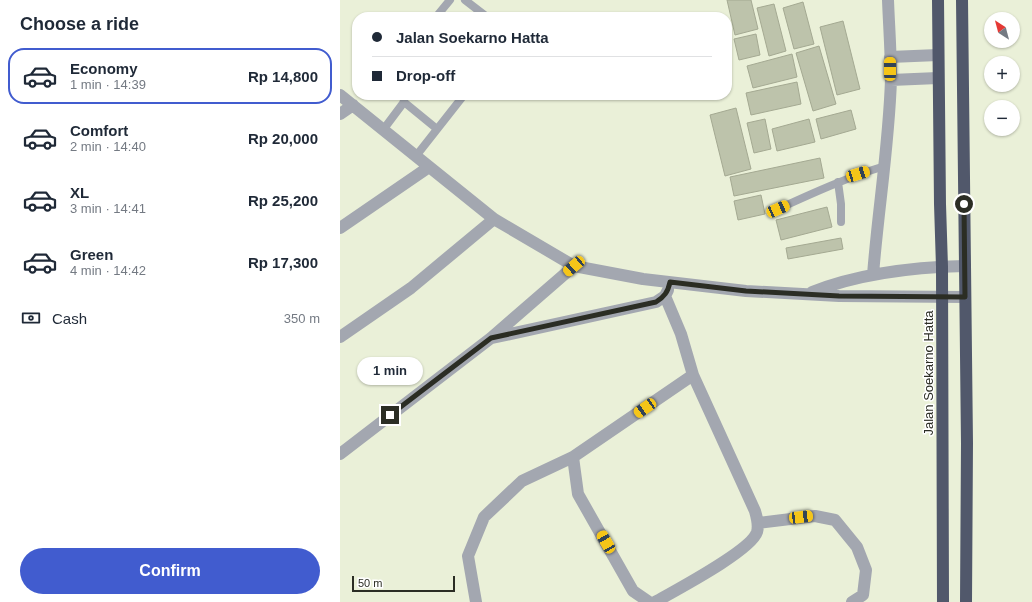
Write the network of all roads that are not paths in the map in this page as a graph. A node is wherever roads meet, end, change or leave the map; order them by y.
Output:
1 (450, 0) edge
2 (465, 0) edge
3 (888, 0) edge
4 (938, 0) edge
5 (962, 0) edge
6 (440, 12) edge
7 (481, 12) edge
8 (938, 55) junction
9 (890, 57) junction
10 (938, 78) junction
11 (890, 80) junction
12 (340, 95) edge
13 (403, 100) edge
14 (406, 100) edge
15 (460, 100) edge
16 (353, 105) junction
17 (340, 114) edge
18 (437, 129) junction
19 (383, 130) junction
20 (416, 156) junction
21 (885, 166) junction
22 (430, 167) junction
23 (838, 182) junction
24 (778, 209) dead end
25 (494, 219) junction
26 (841, 222) dead end
27 (340, 228) edge
28 (574, 266) junction
29 (965, 266) junction
30 (942, 267) junction
31 (873, 275) junction
32 (670, 282) junction
33 (809, 293) junction
34 (665, 296) junction
35 (941, 296) junction
36 (965, 297) junction
37 (340, 337) edge
38 (491, 338) junction
39 (693, 375) junction
40 (340, 454) edge
41 (573, 457) junction
42 (758, 523) junction
43 (476, 602) edge
44 (649, 602) edge
45 (655, 602) edge
46 (852, 602) edge
47 (943, 602) edge
48 (966, 602) edge

1 - 6 lane
2 - 7 lane
3 - 9 street
4 - 8 highway, Jalan Soekarno Hatta
5 - 29 highway
8 - 9 street
8 - 10 highway, Jalan Soekarno Hatta
9 - 11 street
10 - 11 street
10 - 30 highway, Jalan Soekarno Hatta
11 - 21 street
12 - 16 street
13 - 19 lane
14 - 18 lane
15 - 18 lane
16 - 17 street
16 - 19 street
18 - 20 lane
19 - 20 street
20 - 22 street
21 - 23 lane
21 - 31 street
22 - 25 street
22 - 27 street
23 - 24 lane
23 - 26 lane
25 - 28 street
25 - 37 street
28 - 32 street
28 - 38 street
29 - 30 street
29 - 36 highway
30 - 31 street
30 - 35 highway, Jalan Soekarno Hatta
31 - 33 street
32 - 33 street
32 - 34 street
33 - 35 street
34 - 38 street
34 - 39 street
35 - 36 street
35 - 47 highway, Jalan Soekarno Hatta
36 - 48 highway
38 - 40 street
39 - 41 street
39 - 42 street
41 - 43 street
41 - 44 street
42 - 45 street
42 - 46 street

